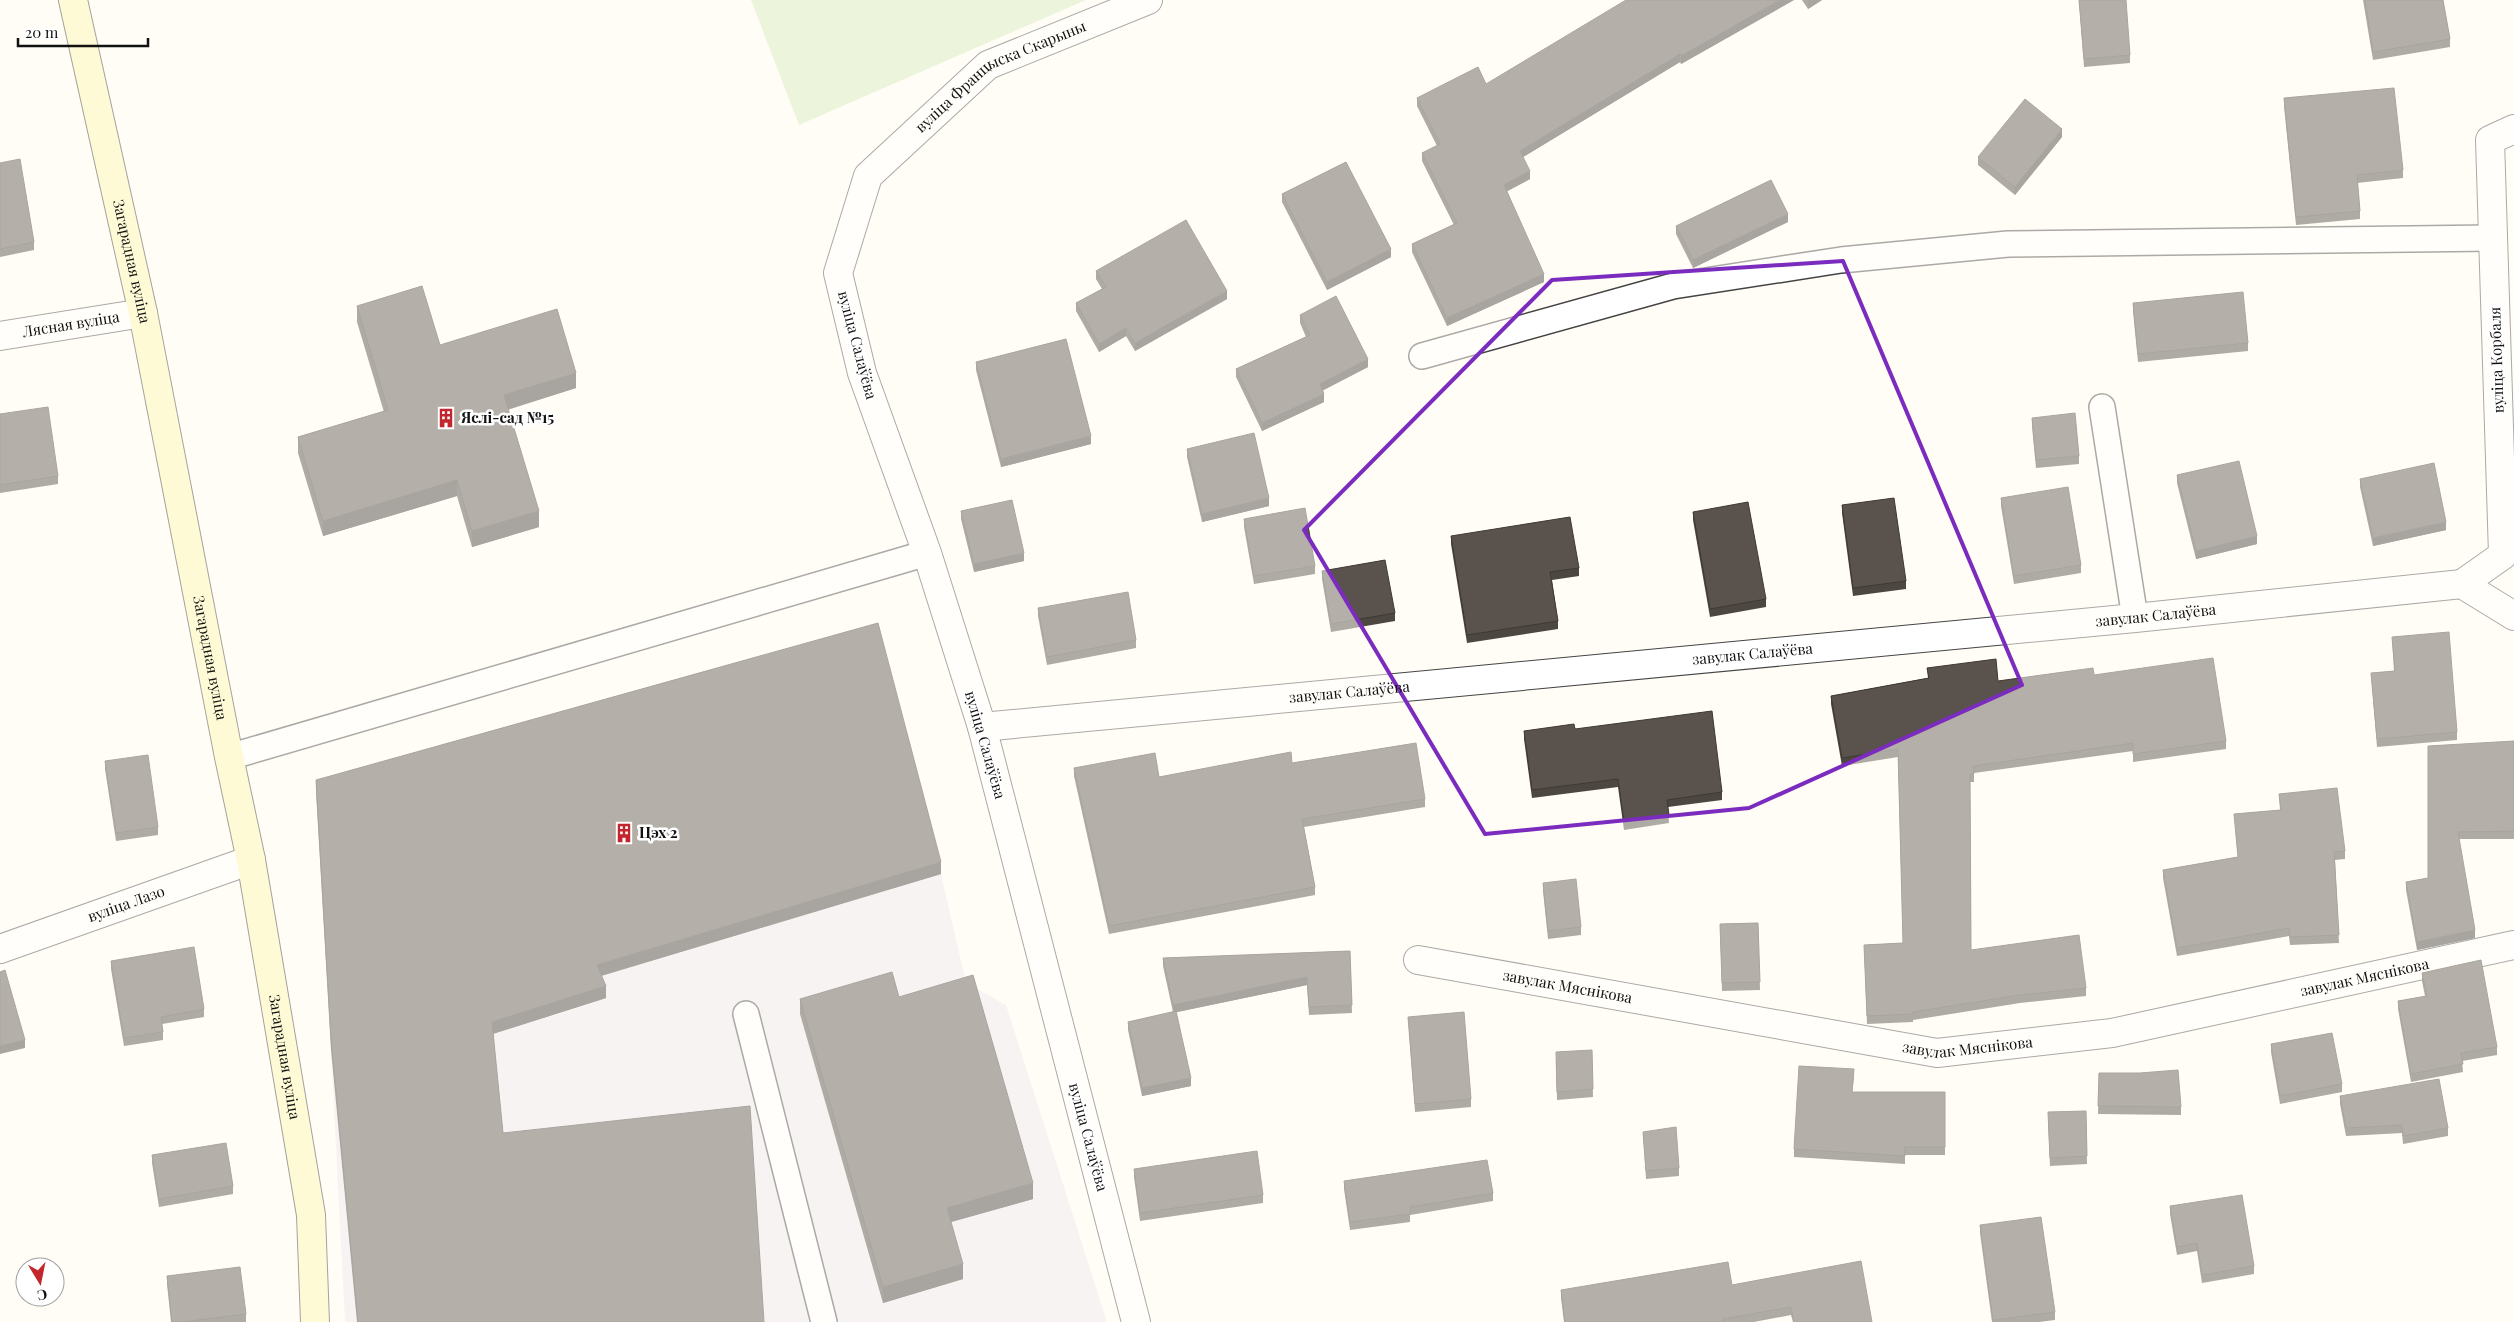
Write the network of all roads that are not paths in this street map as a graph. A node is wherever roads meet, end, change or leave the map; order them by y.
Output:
1 (73, 0) edge
2 (1148, 0) edge
3 (2514, 129) edge
4 (868, 176) joint
5 (2493, 238) junction
6 (143, 313) junction
7 (0, 336) edge
8 (1422, 356) dead end
9 (2102, 407) dead end
10 (927, 553) junction
11 (2462, 584) junction
12 (2514, 616) edge
13 (2135, 618) junction
14 (982, 727) junction
15 (229, 757) junction
16 (251, 860) junction
17 (2514, 945) edge
18 (0, 949) edge
19 (1418, 960) dead end
20 (746, 1014) dead end
21 (315, 1322) edge
22 (824, 1322) edge
23 (1136, 1322) edge

1 - 6 street, Загарадная вуліца
2 - 4 street, вуліца Францыска Скарыны
3 - 5 street, вуліца Корбаля
4 - 10 street, вуліца Салаўёва
5 - 8 lane
5 - 11 street, вуліца Корбаля
6 - 7 street, Лясная вуліца
6 - 15 street, Загарадная вуліца
9 - 13 lane
10 - 14 street, вуліца Салаўёва
10 - 15 lane
11 - 12 street
11 - 13 street, завулак Салаўёва
13 - 14 street, завулак Салаўёва
14 - 23 street, вуліца Салаўёва
15 - 16 street, Загарадная вуліца
16 - 18 street, вуліца Лазо
16 - 21 street, Загарадная вуліца
17 - 19 street, завулак Мяснікова
20 - 22 lane

